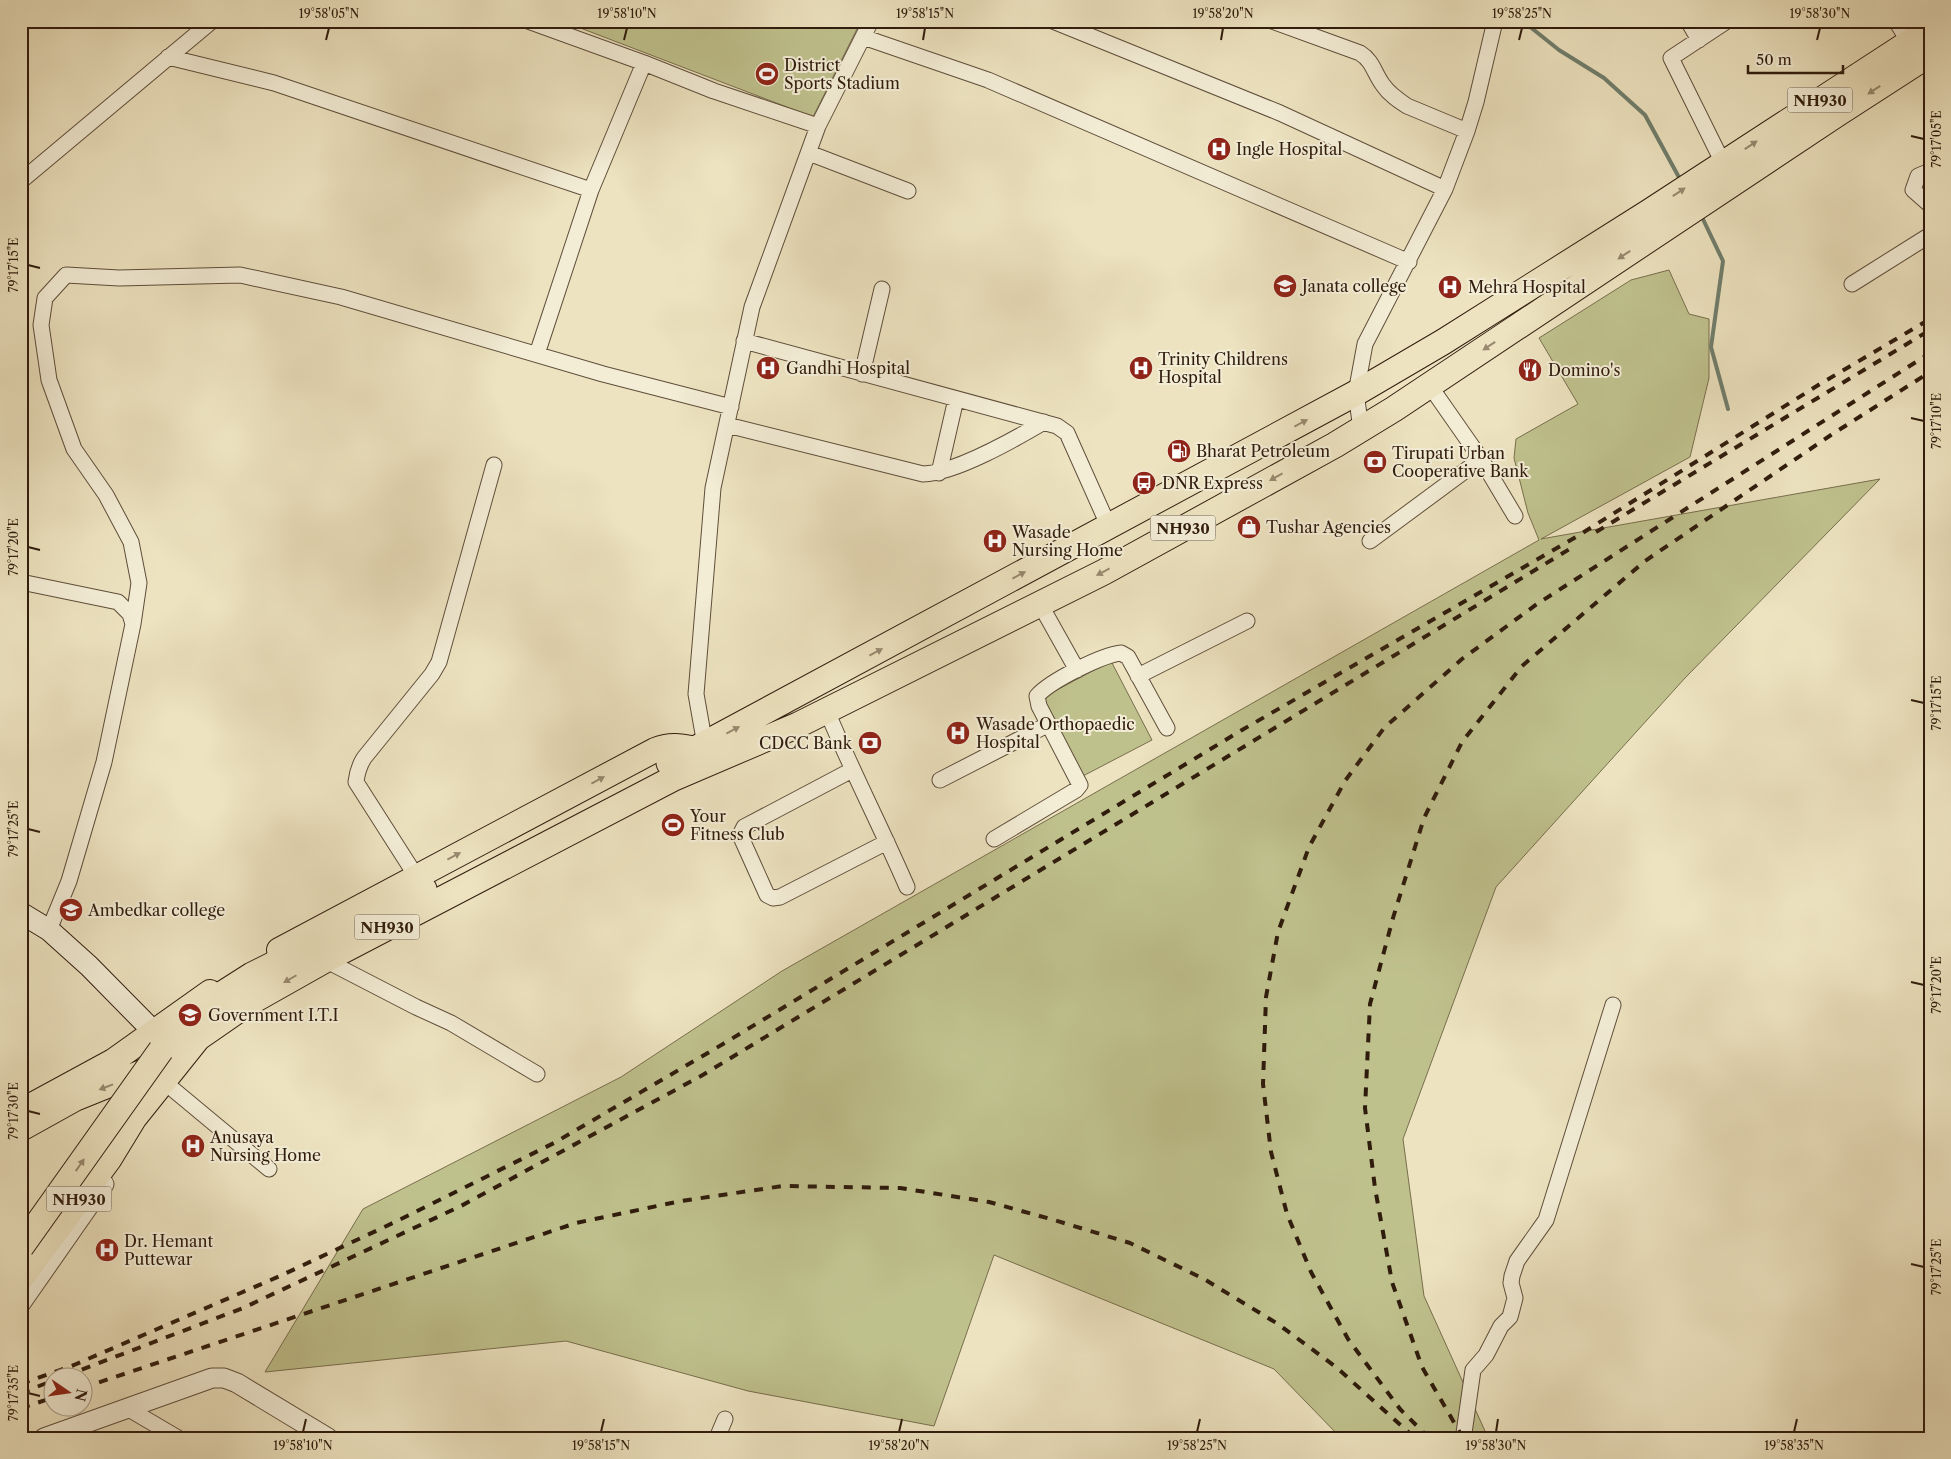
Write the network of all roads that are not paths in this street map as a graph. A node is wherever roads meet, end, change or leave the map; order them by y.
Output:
1 (212, 21) edge
2 (528, 21) edge
3 (871, 21) edge
4 (1053, 21) edge
5 (1272, 21) edge
6 (1495, 21) edge
7 (1688, 21) edge
8 (1727, 21) edge
9 (1916, 36) edge
10 (863, 37) junction
11 (1699, 40) junction
12 (168, 57) junction
13 (644, 64) junction
14 (818, 126) junction
15 (1467, 131) junction
16 (809, 152) junction
17 (1930, 171) edge
18 (1718, 176) junction
19 (21, 181) edge
20 (1445, 189) junction
21 (591, 190) junction
22 (908, 191) dead end
23 (1930, 204) edge
24 (1657, 220) junction
25 (1930, 235) edge
26 (1408, 262) junction
27 (1852, 284) dead end
28 (882, 289) dead end
29 (744, 341) junction
30 (537, 354) junction
31 (862, 374) junction
32 (1430, 386) junction
33 (1356, 393) junction
34 (956, 399) junction
35 (731, 407) junction
36 (1044, 422) junction
37 (726, 425) junction
38 (1361, 429) junction
39 (1480, 459) junction
40 (494, 465) dead end
41 (939, 473) junction
42 (1516, 516) dead end
43 (1109, 527) junction
44 (1370, 541) dead end
45 (21, 582) edge
46 (1040, 604) junction
47 (1247, 621) dead end
48 (133, 624) junction
49 (1077, 670) junction
50 (1138, 676) junction
51 (826, 709) junction
52 (1049, 724) junction
53 (1167, 728) dead end
54 (692, 752) junction
55 (852, 770) junction
56 (940, 780) dead end
57 (994, 839) dead end
58 (887, 842) junction
59 (416, 876) junction
60 (906, 887) dead end
61 (21, 914) edge
62 (49, 930) junction
63 (325, 960) junction
64 (1613, 1004) dead end
65 (153, 1031) junction
66 (184, 1056) junction
67 (538, 1074) dead end
68 (157, 1089) junction
69 (21, 1110) edge
70 (21, 1129) edge
71 (269, 1169) dead end
72 (21, 1247) edge
73 (21, 1278) edge
74 (21, 1303) edge
75 (127, 1408) junction
76 (725, 1419) dead end
77 (44, 1438) edge
78 (178, 1438) edge
79 (328, 1438) edge
80 (717, 1438) edge
81 (1461, 1438) edge

1 - 12 street
2 - 13 street
3 - 10 street
4 - 20 street
5 - 15 street
6 - 15 street
7 - 11 street
8 - 11 street
9 - 18 highway, NH930
10 - 14 street
10 - 26 street
11 - 18 street
12 - 19 street
12 - 21 street
13 - 14 street
13 - 21 street
14 - 16 street
15 - 20 street
16 - 22 street
16 - 29 street
17 - 23 street
18 - 24 highway, NH930
20 - 26 street
21 - 30 street
24 -> 32 highway, NH930
24 - 33 highway, NH930
25 - 27 street
26 - 33 street
28 - 31 street
29 - 31 street
29 - 35 street
30 - 35 street
30 - 48 street
31 - 34 street
32 - 38 highway, NH930
32 - 39 street
33 - 38 street
43 -> 33 highway, NH930
34 - 36 street
34 - 41 street
35 - 37 street
36 - 41 street
36 - 43 street
37 - 41 street
37 - 54 street
38 -> 46 highway, NH930
39 - 42 street
39 - 44 street
40 - 59 street
54 -> 43 highway, NH930
45 - 48 street
46 - 49 street
46 - 51 highway, NH930
47 - 50 street
48 - 62 street
49 - 50 street
49 - 52 street
50 - 53 street
51 - 55 street
51 - 63 highway, NH930
52 - 56 street
52 - 57 street
59 -> 54 main road
72 -> 54 highway, NH930, bridge
55 - 58 street
55 - 58 street
58 - 60 street
59 - 65 main road
61 - 62 main road
62 - 65 main road
63 -> 66 highway, NH930
63 - 67 street
64 - 81 street
65 - 69 main road
66 - 68 highway, NH930
66 -> 70 main road
68 - 71 street
68 - 73 highway, NH930
68 - 74 street
75 - 77 street
75 - 78 street
75 - 79 street
76 - 80 street

